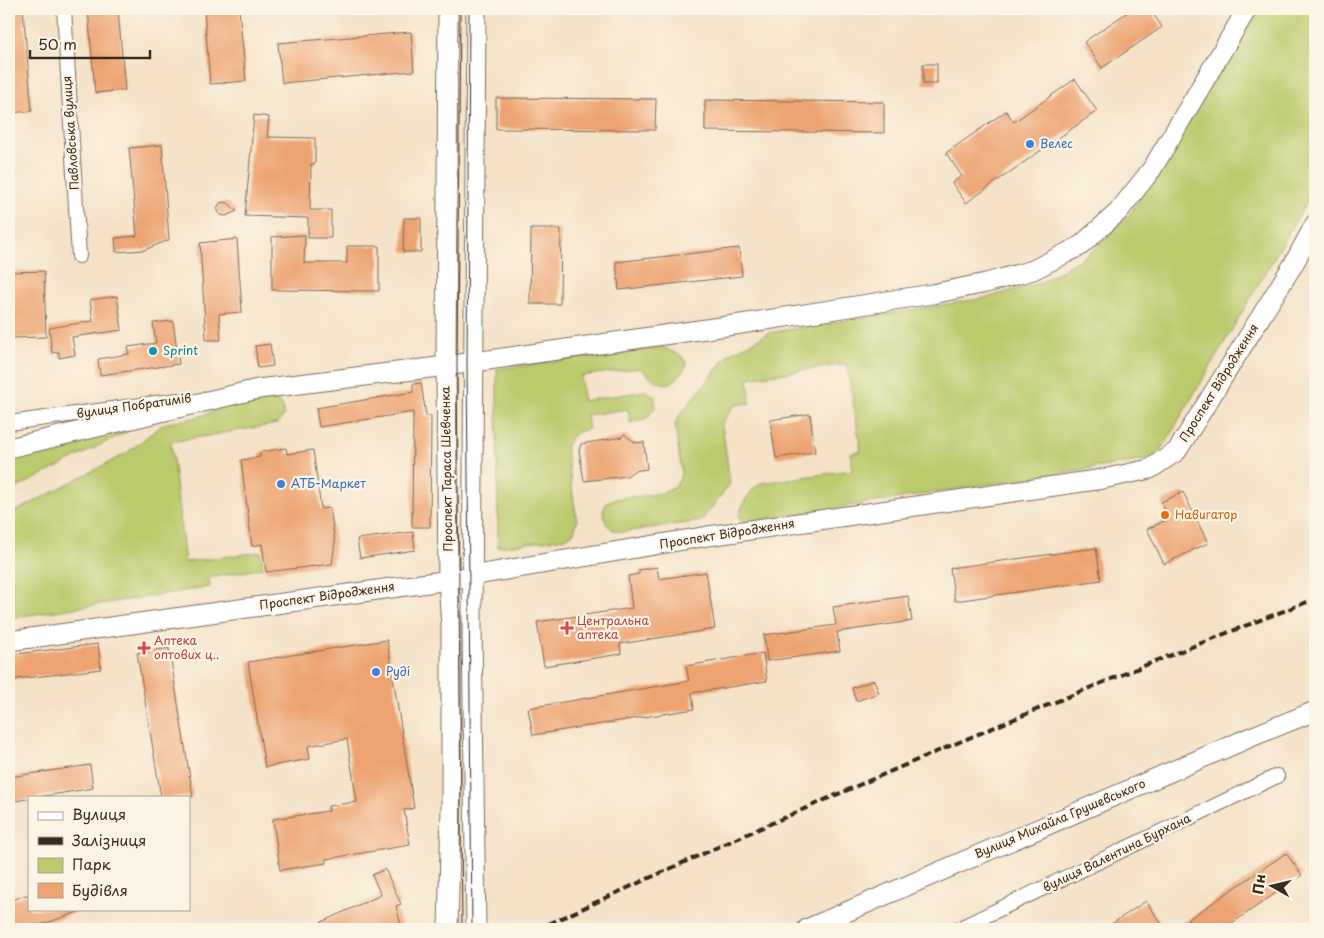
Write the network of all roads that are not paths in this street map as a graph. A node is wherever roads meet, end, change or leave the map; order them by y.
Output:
1 (64, 9) edge
2 (448, 9) edge
3 (476, 9) edge
4 (1247, 9) edge
5 (1315, 224) edge
6 (79, 256) dead end
7 (476, 361) junction
8 (446, 366) junction
9 (258, 389) junction
10 (9, 423) edge
11 (9, 448) edge
12 (474, 575) junction
13 (448, 580) junction
14 (9, 641) edge
15 (1315, 711) edge
16 (1277, 776) dead end
17 (448, 929) edge
18 (476, 929) edge
19 (807, 929) edge
20 (958, 929) edge

1 - 6 street, Павловська вулиця
2 - 8 main road, Проспект Тараса Шевченка
3 - 7 main road, Проспект Тараса Шевченка
4 - 7 main road
5 - 12 main road, Проспект Відродження
7 - 8 main road
7 - 12 main road, Проспект Тараса Шевченка
8 - 9 main road
8 - 13 main road, Проспект Тараса Шевченка
9 - 10 street, вулиця Побратимів
9 - 11 main road
12 - 13 main road, Проспект Відродження
12 - 18 main road, Проспект Тараса Шевченка
13 - 14 main road, Проспект Відродження
13 - 17 main road, Проспект Тараса Шевченка
15 - 19 main road, Вулиця Михайла Грушевського
16 - 20 street, вулиця Валентина Бурхана

